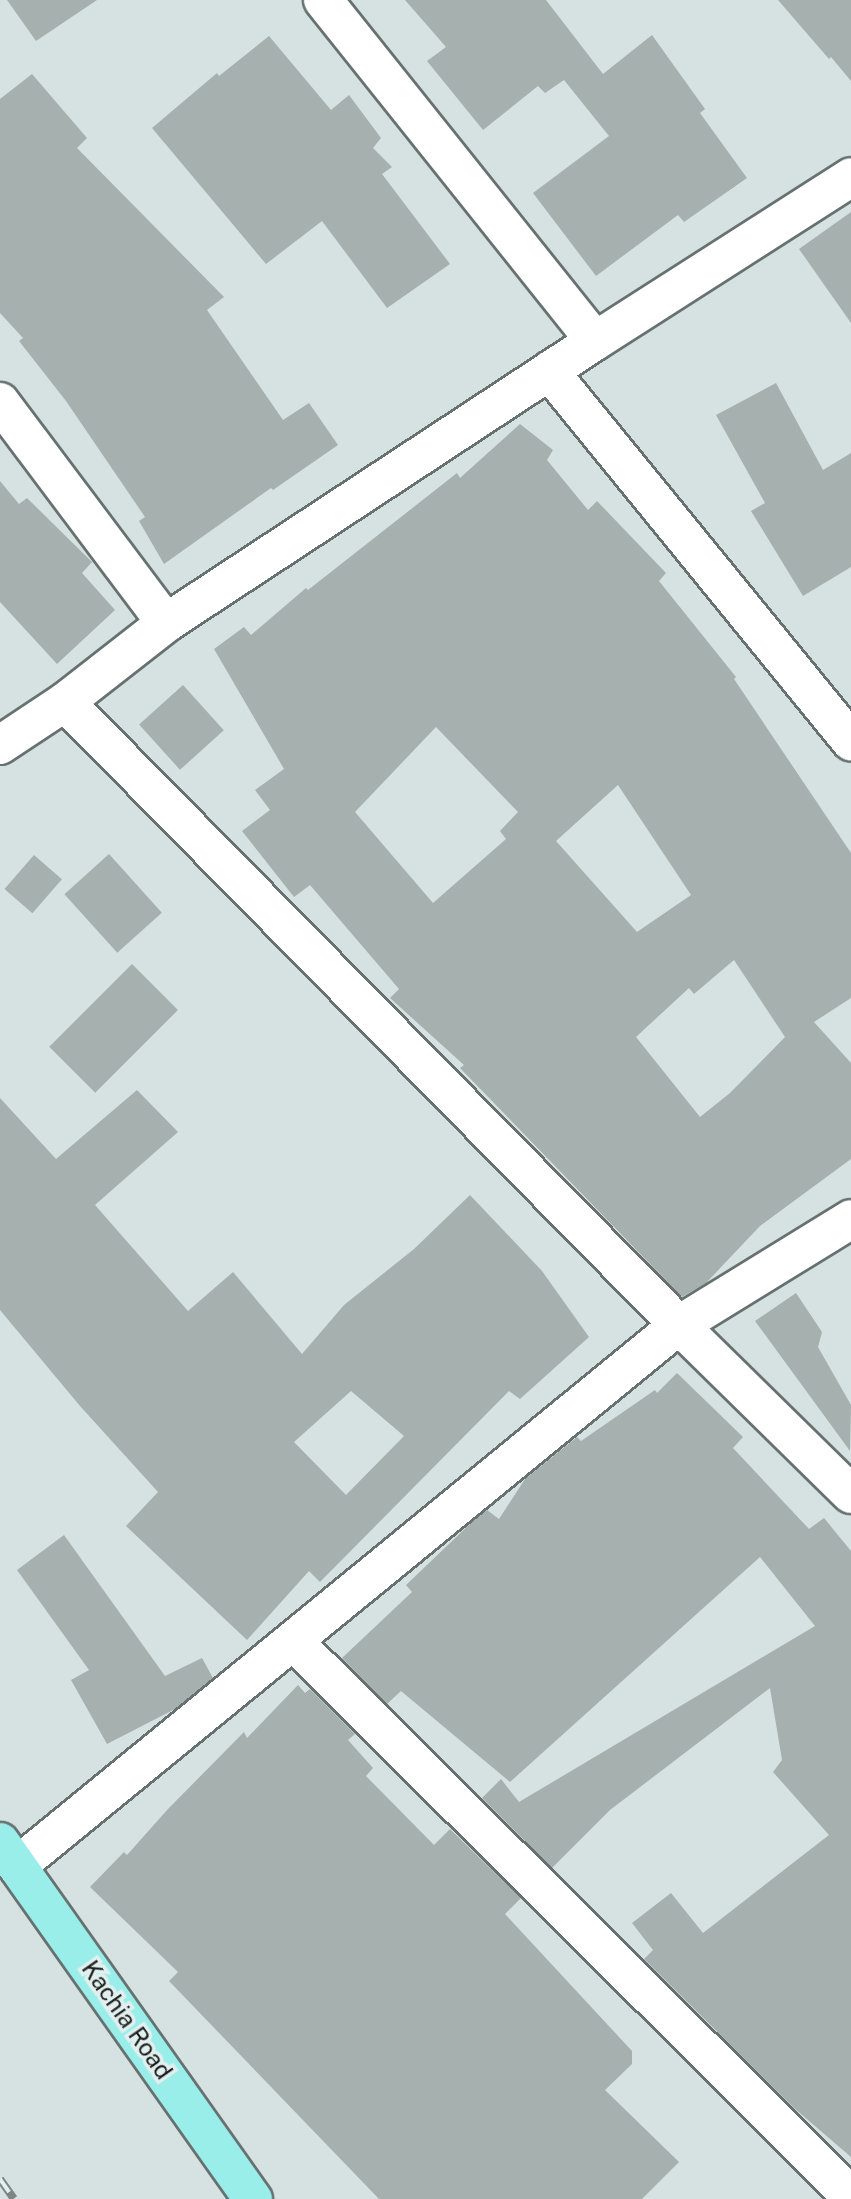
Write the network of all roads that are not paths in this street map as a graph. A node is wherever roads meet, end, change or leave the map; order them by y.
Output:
1 (323, 0) edge
2 (851, 177) edge
3 (595, 341) junction
4 (549, 371) junction
5 (0, 402) edge
6 (166, 623) junction
7 (65, 702) junction
8 (851, 741) edge
9 (0, 745) edge
10 (851, 1219) edge
11 (678, 1325) junction
12 (851, 1494) edge
13 (294, 1642) junction
14 (8, 1854) edge
15 (851, 2196) edge
16 (253, 2199) edge

1 - 3 street
2 - 3 street
3 - 4 street
4 - 6 street
4 - 8 street
5 - 6 street
6 - 7 street
7 - 9 street
7 - 11 street
10 - 11 street
11 - 12 street
11 - 13 street
13 - 14 street
13 - 15 street
14 - 16 main road, Kachia Road

